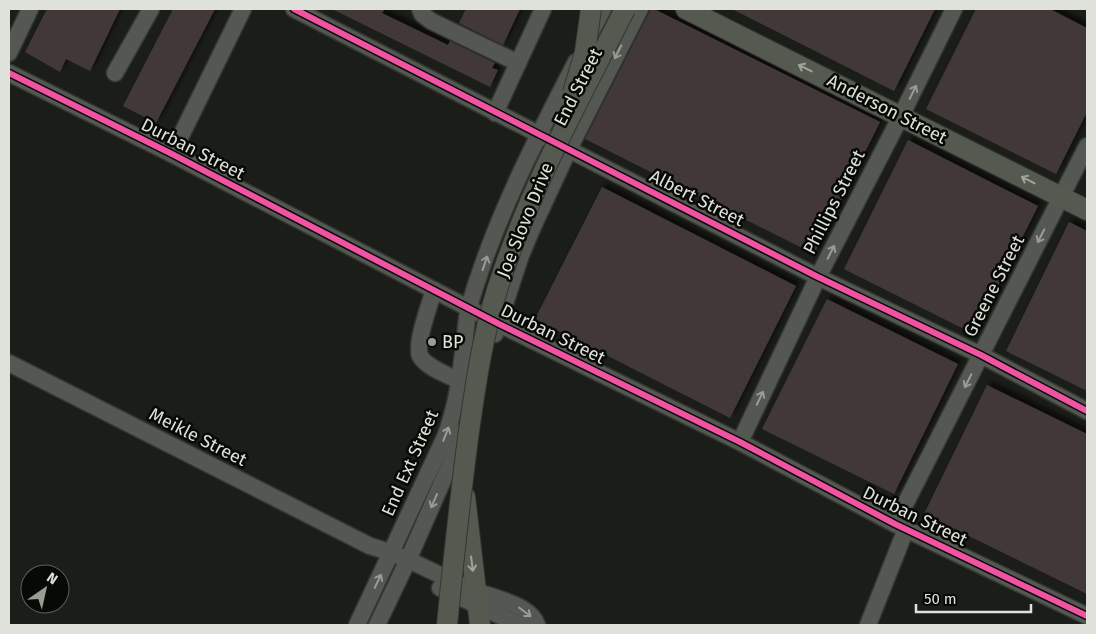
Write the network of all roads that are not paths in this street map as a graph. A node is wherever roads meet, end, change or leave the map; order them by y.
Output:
1 (30, 9) edge
2 (151, 9) edge
3 (243, 9) edge
4 (294, 9) edge
5 (420, 9) edge
6 (543, 9) edge
7 (590, 9) edge
8 (603, 9) edge
9 (625, 9) edge
10 (640, 9) edge
11 (686, 9) edge
12 (954, 9) edge
13 (9, 53) edge
14 (518, 63) junction
15 (9, 73) edge
16 (115, 73) dead end
17 (495, 113) junction
18 (901, 116) junction
19 (539, 135) junction
20 (1087, 146) edge
21 (562, 148) junction
22 (172, 154) junction
23 (1061, 197) junction
24 (1087, 210) edge
25 (818, 277) junction
26 (434, 290) junction
27 (469, 309) junction
28 (499, 324) junction
29 (980, 355) junction
30 (9, 363) edge
31 (460, 381) junction
32 (1087, 411) edge
33 (740, 442) junction
34 (458, 446) junction
35 (900, 526) junction
36 (390, 557) junction
37 (406, 565) junction
38 (478, 608) edge
39 (1087, 616) edge
40 (357, 625) edge
41 (376, 625) edge
42 (447, 625) edge
43 (520, 625) edge
44 (537, 625) edge
45 (868, 625) edge

1 - 13 street
2 - 16 street
3 - 22 street
4 - 17 street, Albert Street
5 - 14 street
6 - 14 street
7 - 21 main road, bridge
8 - 19 street, End Street
9 - 21 main road, Joe Slovo Drive, bridge
10 -> 21 street, End Street
18 -> 11 main road, Anderson Street
18 -> 12 street, Phillips Street
14 - 17 street
15 - 22 street, Durban Street
17 - 19 street, Albert Street
23 -> 18 main road, Anderson Street
25 -> 18 street, Phillips Street
19 - 21 street, Albert Street
27 -> 19 street, End Street
20 - 23 street, Greene Street
21 - 25 street, Albert Street
21 - 28 street, End Street
21 - 42 main road, Joe Slovo Drive, bridge
22 - 26 street, Durban Street
23 - 24 main road, Anderson Street
23 -> 29 street, Greene Street
25 - 29 street, Albert Street
33 -> 25 street, Phillips Street
26 - 27 street, Durban Street
26 - 31 street
27 - 28 street, Durban Street
27 - 31 street, End Ext Street
28 - 33 street, Durban Street
28 - 34 street, End Ext Street
29 - 32 street, Albert Street
29 -> 35 street, Greene Street
30 - 36 street, Meikle Street
36 -> 31 street, End Ext Street
33 - 35 street, Durban Street
34 -> 37 street, End Ext Street
34 -> 38 main road
35 - 39 street, Durban Street
35 - 45 street, Greene Street
36 - 37 street, Meikle Street
40 -> 36 street, End Ext Street
37 - 38 street, Meikle Street
37 - 41 street, End Ext Street
38 - 43 street
38 -> 44 street

